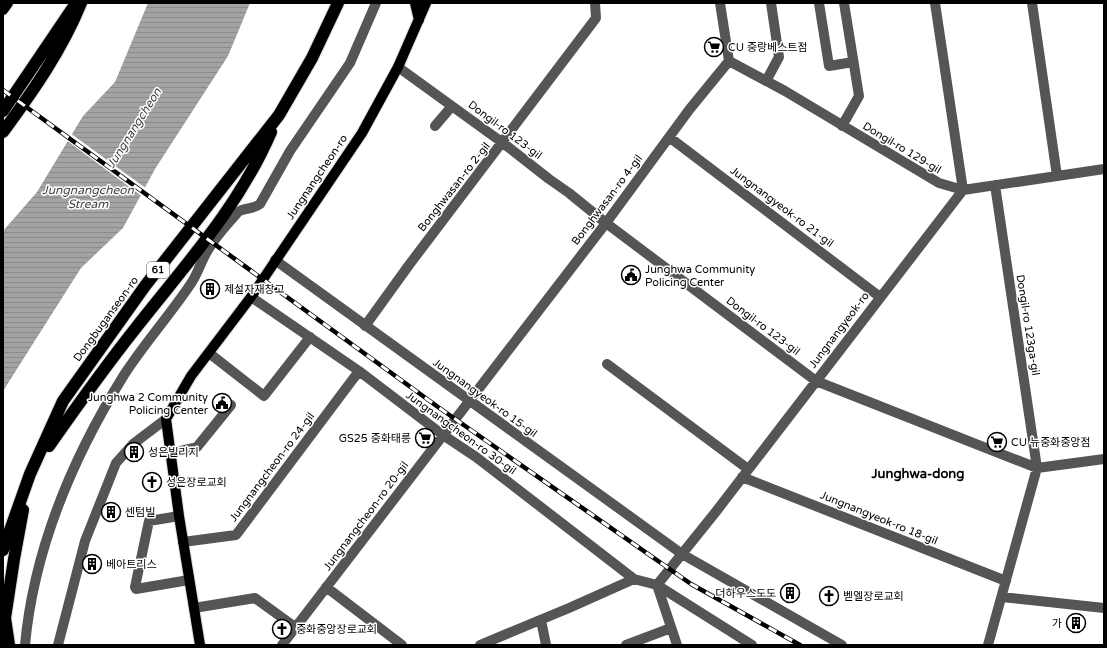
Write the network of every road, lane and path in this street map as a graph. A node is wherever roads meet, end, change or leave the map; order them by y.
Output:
1 (8, 3) edge
2 (75, 3) edge
3 (81, 3) edge
4 (338, 3) edge
5 (376, 3) edge
6 (416, 3) edge
7 (426, 3) edge
8 (595, 3) edge
9 (720, 3) edge
10 (771, 3) edge
11 (819, 3) edge
12 (844, 3) edge
13 (935, 3) edge
14 (1032, 3) edge
15 (3, 10) edge
16 (419, 20) junction
17 (729, 61) junction
18 (853, 62) junction
19 (398, 67) junction
20 (766, 81) junction
21 (452, 106) junction
22 (3, 111) edge
23 (279, 115) junction
24 (435, 126) dead end
25 (842, 126) junction
26 (3, 132) edge
27 (669, 137) junction
28 (503, 143) junction
29 (1104, 169) edge
30 (1057, 176) junction
31 (995, 185) junction
32 (963, 190) junction
33 (606, 223) junction
34 (275, 260) junction
35 (250, 297) junction
36 (880, 297) junction
37 (366, 326) junction
38 (310, 337) junction
39 (209, 353) junction
40 (607, 364) dead end
41 (359, 371) junction
42 (816, 381) junction
43 (469, 401) junction
44 (231, 405) dead end
45 (166, 419) junction
46 (443, 435) junction
47 (171, 454) junction
48 (1104, 459) edge
49 (1037, 468) junction
50 (745, 473) junction
51 (30, 474) junction
52 (179, 516) junction
53 (183, 542) junction
54 (3, 550) edge
55 (682, 554) junction
56 (634, 579) junction
57 (189, 580) junction
58 (1006, 581) junction
59 (658, 585) junction
60 (326, 587) junction
61 (1002, 597) junction
62 (194, 608) junction
63 (1104, 608) edge
64 (541, 620) junction
65 (295, 627) junction
66 (672, 628) junction
67 (9, 645) edge
68 (25, 645) edge
69 (58, 645) edge
70 (200, 645) edge
71 (282, 645) edge
72 (402, 645) edge
73 (480, 645) edge
74 (546, 645) edge
75 (626, 645) edge
76 (677, 645) edge
77 (752, 645) edge
78 (842, 645) edge
79 (988, 645) edge

1 - 15 main road
2 - 22 highway
3 - 26 highway
4 - 23 highway, Dongbuganseon-ro / 61
5 - 68 street
6 - 16 main road
7 - 16 main road, Jungnangcheon-ro
8 - 28 street, Bonghwasan-ro 2-gil
9 - 17 street
10 - 20 street
11 - 18 street
12 - 18 street
13 - 32 street
14 - 30 street
16 - 19 main road, Jungnangcheon-ro
17 - 20 street, Dongil-ro 129-gil
17 - 27 street, Bonghwasan-ro 4-gil
18 - 25 street
19 - 21 street, Dongil-ro 123-gil
19 - 34 main road, Jungnangcheon-ro
20 - 25 street, Dongil-ro 129-gil
21 - 24 street, Dongil-ro 123-gil
21 - 28 street, Dongil-ro 123-gil
23 - 51 highway, Dongbuganseon-ro / 61
23 - 51 highway, Dongbuganseon-ro / 61
25 - 32 street, Dongil-ro 129-gil
27 - 33 street, Bonghwasan-ro 4-gil
27 - 36 street, Jungnangyeok-ro 21-gil
28 - 33 street, Dongil-ro 123-gil
28 - 37 street, Bonghwasan-ro 2-gil
29 - 30 street, Dongil-ro 129-gil
30 - 31 street, Dongil-ro 129-gil
31 - 32 street, Dongil-ro 129-gil
31 - 49 street, Dongil-ro 123ga-gil
32 - 36 street, Jungnangyeok-ro
33 - 42 street, Dongil-ro 123-gil
33 - 43 street, Bonghwasan-ro 4-gil
34 - 35 main road, Jungnangcheon-ro
34 - 37 street, Jungnangyeok-ro 15-gil
35 - 38 street, Jungnangcheon-ro 30-gil
35 - 39 main road, Jungnangcheon-ro
36 - 42 street, Jungnangyeok-ro
37 - 43 street, Jungnangyeok-ro 15-gil
38 - 39 street
38 - 41 street, Jungnangcheon-ro 30-gil
39 - 45 main road, Jungnangcheon-ro
40 - 50 street, Jungnangyeok-ro 18-gil
41 - 46 street, Jungnangcheon-ro 30-gil
41 - 53 street, Jungnangcheon-ro 24-gil
42 - 49 street, Dongil-ro 123-gil
42 - 50 street, Jungnangyeok-ro
43 - 46 street, Jungnangcheon-ro 20-gil
43 - 55 street, Jungnangyeok-ro 15-gil
44 - 47 street
45 - 47 main road
45 - 69 street
46 - 56 street, Jungnangcheon-ro 30-gil
46 - 60 street, Jungnangcheon-ro 20-gil
47 - 52 main road
48 - 49 street, Dongil-ro 123-gil
49 - 58 street
50 - 55 street, Jungnangyeok-ro
50 - 58 street, Jungnangyeok-ro 18-gil
51 - 54 highway, Dongbuganseon-ro / 61
51 - 67 highway
52 - 53 main road
52 - 57 street
53 - 57 main road
55 - 59 street, Jungnangyeok-ro
55 - 78 street, Jungnangyeok-ro 15-gil
56 - 59 street, Jungnangcheon-ro 30-gil
56 - 64 street
57 - 62 main road
58 - 61 street
59 - 66 street
59 - 77 street, Jungnangcheon-ro 30-gil
60 - 65 street, Jungnangcheon-ro 20-gil
60 - 72 street
61 - 63 street
61 - 79 street
62 - 65 street
62 - 70 main road
64 - 73 street
64 - 74 street
65 - 71 street, Jungnangcheon-ro 20-gil
66 - 75 street
66 - 76 street

